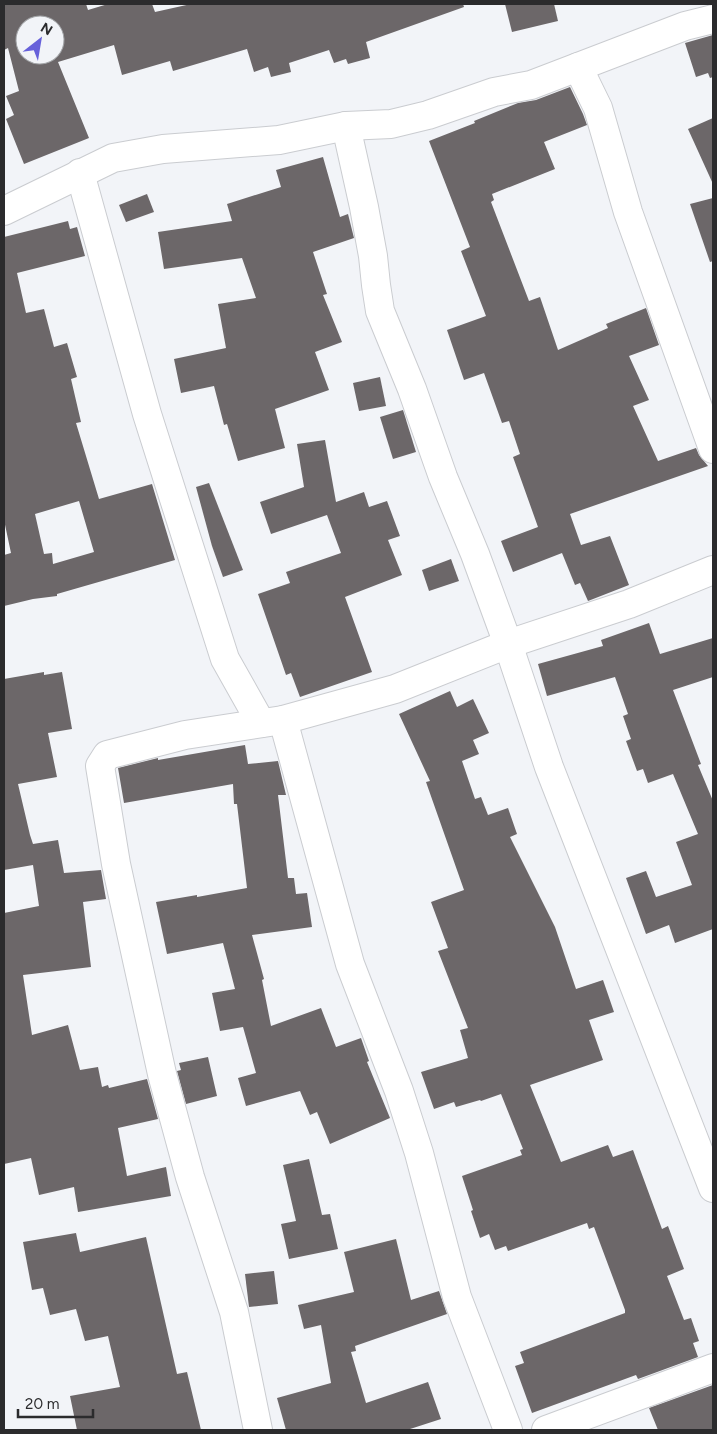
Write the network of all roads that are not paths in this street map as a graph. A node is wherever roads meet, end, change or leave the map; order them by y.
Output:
1 (713, 19) edge
2 (578, 67) junction
3 (346, 126) junction
4 (80, 173) junction
5 (4, 212) edge
6 (713, 449) edge
7 (713, 570) edge
8 (508, 644) junction
9 (272, 722) junction
10 (713, 1188) edge
11 (713, 1368) edge
12 (258, 1430) edge
13 (508, 1430) edge
14 (546, 1430) edge

1 - 2 street
2 - 3 street
2 - 6 street
3 - 4 street
3 - 8 street
4 - 5 street
4 - 9 street
7 - 8 street
8 - 9 street
8 - 10 street
9 - 12 street
9 - 13 street
11 - 14 street

